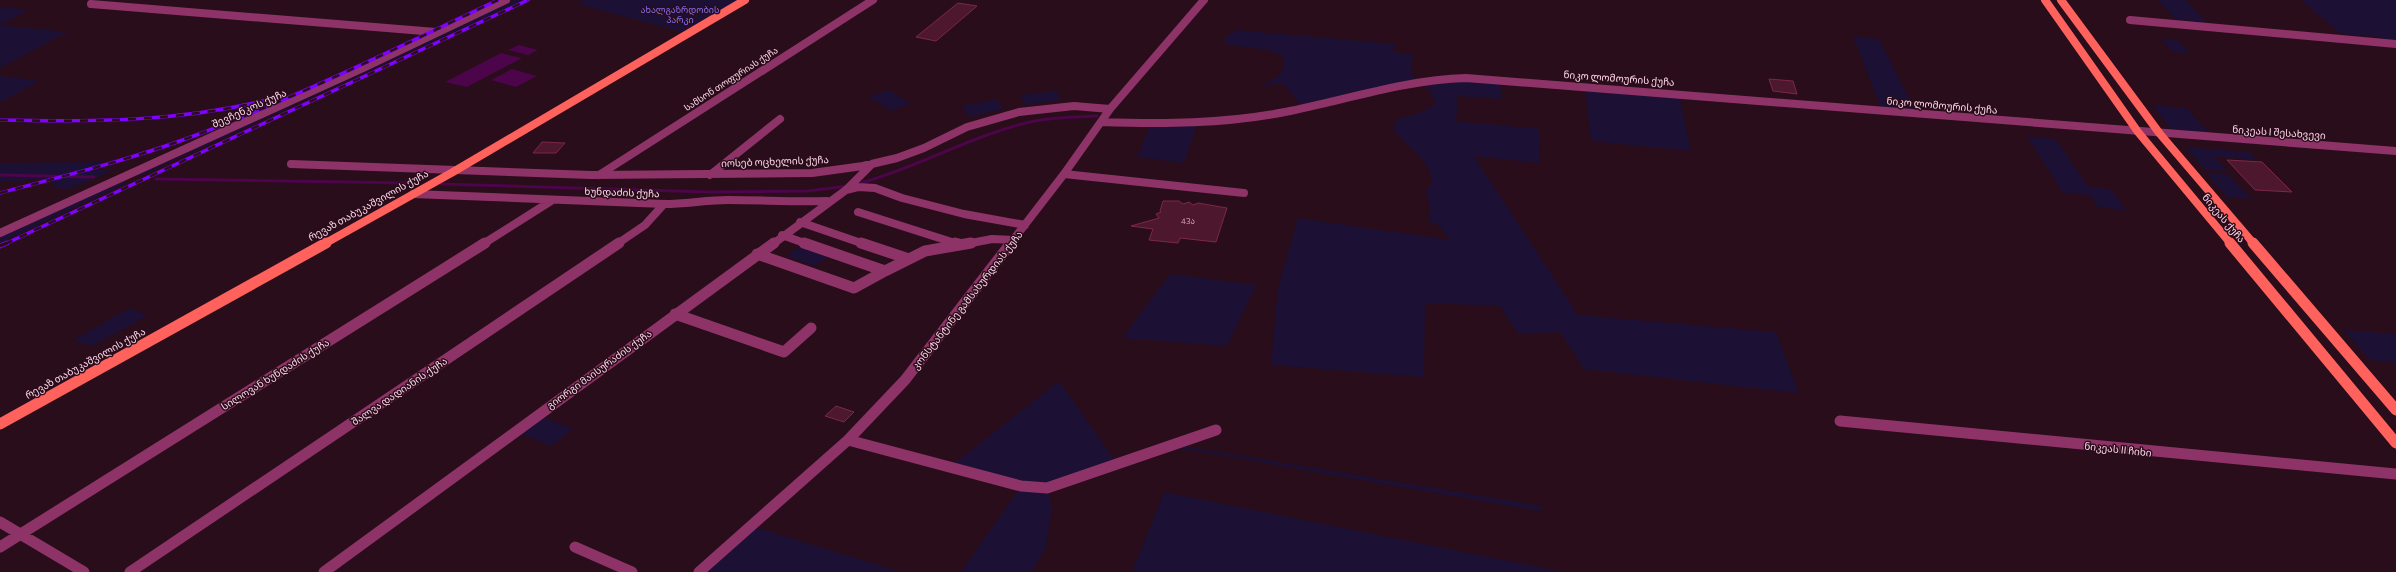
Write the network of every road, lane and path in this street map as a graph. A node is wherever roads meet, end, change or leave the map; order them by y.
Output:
1 (506, 0) edge
2 (745, 0) edge
3 (873, 0) edge
4 (1204, 0) edge
5 (2045, 0) edge
6 (2060, 0) edge
7 (91, 4) dead end
8 (2130, 20) dead end
9 (438, 32) junction
10 (2396, 44) edge
11 (1110, 109) junction
12 (780, 119) dead end
13 (1101, 122) junction
14 (2138, 132) junction
15 (2160, 134) junction
16 (2396, 151) edge
17 (291, 164) dead end
18 (872, 164) junction
19 (453, 172) junction
20 (1064, 174) junction
21 (599, 175) junction
22 (710, 175) junction
23 (846, 190) junction
24 (1244, 193) dead end
25 (413, 194) junction
26 (829, 200) junction
27 (551, 201) junction
28 (664, 204) junction
29 (858, 212) dead end
30 (800, 222) junction
31 (1025, 225) junction
32 (0, 233) edge
33 (782, 235) junction
34 (1014, 240) junction
35 (960, 244) junction
36 (757, 254) junction
37 (909, 259) junction
38 (885, 271) junction
39 (675, 314) junction
40 (811, 328) dead end
41 (2396, 410) edge
42 (1840, 421) dead end
43 (0, 424) edge
44 (1216, 430) dead end
45 (848, 440) junction
46 (2396, 443) edge
47 (2396, 474) edge
48 (0, 522) edge
49 (21, 534) junction
50 (0, 547) edge
51 (575, 548) dead end
52 (84, 572) edge
53 (130, 572) edge
54 (324, 572) edge
55 (632, 572) edge
56 (699, 572) edge

1 - 9 street, შევჩენკოს ქუჩა
2 - 19 main road, რევაზ თაბუკაშვილის ქუჩა
3 - 21 street, სამსონ თოფურიას ქუჩა
4 - 11 street, კონსტანტინე გამსახურდიას ქუჩა
5 - 14 main road, ნიკეას ქუჩა
6 - 15 main road, ნიკეას ქუჩა
7 - 9 street
8 - 10 street
9 - 32 street, შევჩენკოს ქუჩა
11 - 13 street, კონსტანტინე გამსახურდიას ქუჩა
11 - 18 street, იოსებ ოცხელის ქუჩა
12 - 22 street
13 - 14 street, ნიკო ლომოურის ქუჩა
13 - 20 street, კონსტანტინე გამსახურდიას ქუჩა
14 - 15 street, ნიკო ლომოურის ქუჩა
14 - 46 main road, ნიკეას ქუჩა
15 - 16 street, ნიკეას I შესახვევი
15 - 41 main road, ნიკეას ქუჩა
17 - 19 street, იოსებ ოცხელის ქუჩა
18 - 22 street, იოსებ ოცხელის ქუჩა
18 - 23 street, გიორგი მაისურაძის ქუჩა
19 - 21 street, იოსებ ოცხელის ქუჩა
19 - 25 main road, რევაზ თაბუკაშვილის ქუჩა
20 - 24 street
20 - 31 street, კონსტანტინე გამსახურდიას ქუჩა
21 - 22 street, იოსებ ოცხელის ქუჩა
23 - 26 street, გიორგი მაისურაძის ქუჩა
23 - 31 street
25 - 27 street, ხუნდაძის ქუჩა
25 - 43 main road, რევაზ თაბუკაშვილის ქუჩა
26 - 28 street, ხუნდაძის ქუჩა
26 - 30 street, გიორგი მაისურაძის ქუჩა
27 - 28 street, ხუნდაძის ქუჩა
27 - 49 street, სილოვან ხუნდაძის ქუჩა
28 - 53 street, შალვა დადიანის ქუჩა
29 - 35 street
30 - 33 street, გიორგი მაისურაძის ქუჩა
30 - 37 street
31 - 34 street, კონსტანტინე გამსახურდიას ქუჩა
33 - 36 street, გიორგი მაისურაძის ქუჩა
33 - 38 street
34 - 35 street
34 - 45 street, კონსტანტინე გამსახურდიას ქუჩა
35 - 37 street
36 - 38 street
36 - 39 street, გიორგი მაისურაძის ქუჩა
37 - 38 street
39 - 40 street
39 - 54 street, გიორგი მაისურაძის ქუჩა
42 - 47 street, ნიკეას II ჩიხი
44 - 45 street
45 - 56 street, კონსტანტინე გამსახურდიას ქუჩა
48 - 49 street
49 - 50 street, სილოვან ხუნდაძის ქუჩა
49 - 52 street
51 - 55 street

